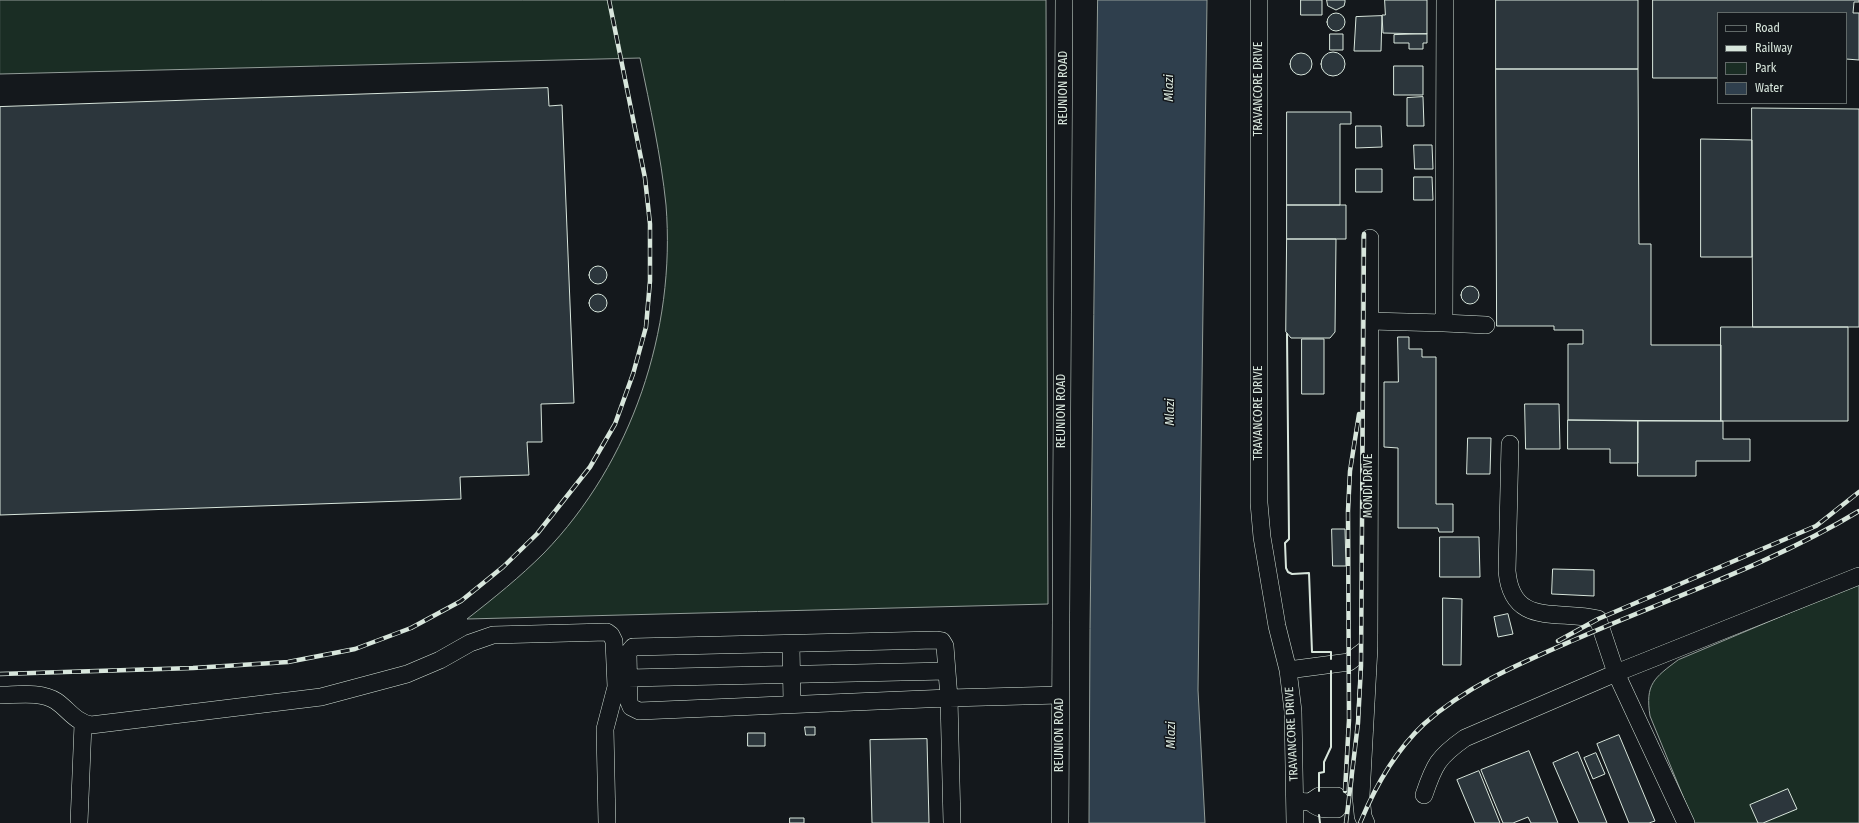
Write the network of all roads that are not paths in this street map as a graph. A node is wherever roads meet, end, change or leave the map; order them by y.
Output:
1 (1064, 0) edge
2 (1259, 0) edge
3 (1445, 0) edge
4 (1370, 238) dead end
5 (1370, 321) junction
6 (1444, 323) junction
7 (1486, 325) dead end
8 (1510, 444) dead end
9 (1859, 576) edge
10 (791, 644) junction
11 (1369, 647) junction
12 (1288, 670) junction
13 (947, 671) junction
14 (1616, 673) junction
15 (791, 676) junction
16 (628, 678) junction
17 (0, 695) edge
18 (1060, 695) junction
19 (949, 698) junction
20 (792, 704) junction
21 (82, 724) junction
22 (1424, 795) dead end
23 (1302, 801) junction
24 (1362, 803) junction
25 (79, 823) edge
26 (607, 823) edge
27 (952, 823) edge
28 (1060, 823) edge
29 (1295, 823) edge
30 (1366, 823) edge
31 (1686, 823) edge

1 - 18 street, REUNION ROAD
2 - 12 street, TRAVANCORE DRIVE
3 - 6 street
4 - 5 street, MONDI DRIVE
5 - 6 street
5 - 11 street, MONDI DRIVE
6 - 7 street
8 - 14 street
9 - 14 street
10 - 13 street
10 - 15 street
10 - 16 street
11 - 12 street
11 - 24 street, MONDI DRIVE
12 - 23 street, TRAVANCORE DRIVE
13 - 15 street
13 - 19 street
14 - 22 street
14 - 31 street
15 - 16 street
15 - 20 street
16 - 20 street
17 - 21 street
18 - 19 street
18 - 28 street, REUNION ROAD
19 - 20 street
19 - 27 street
21 - 25 street
21 - 26 street
23 - 24 street
23 - 29 street, TRAVANCORE DRIVE
24 - 30 street, MONDI DRIVE

